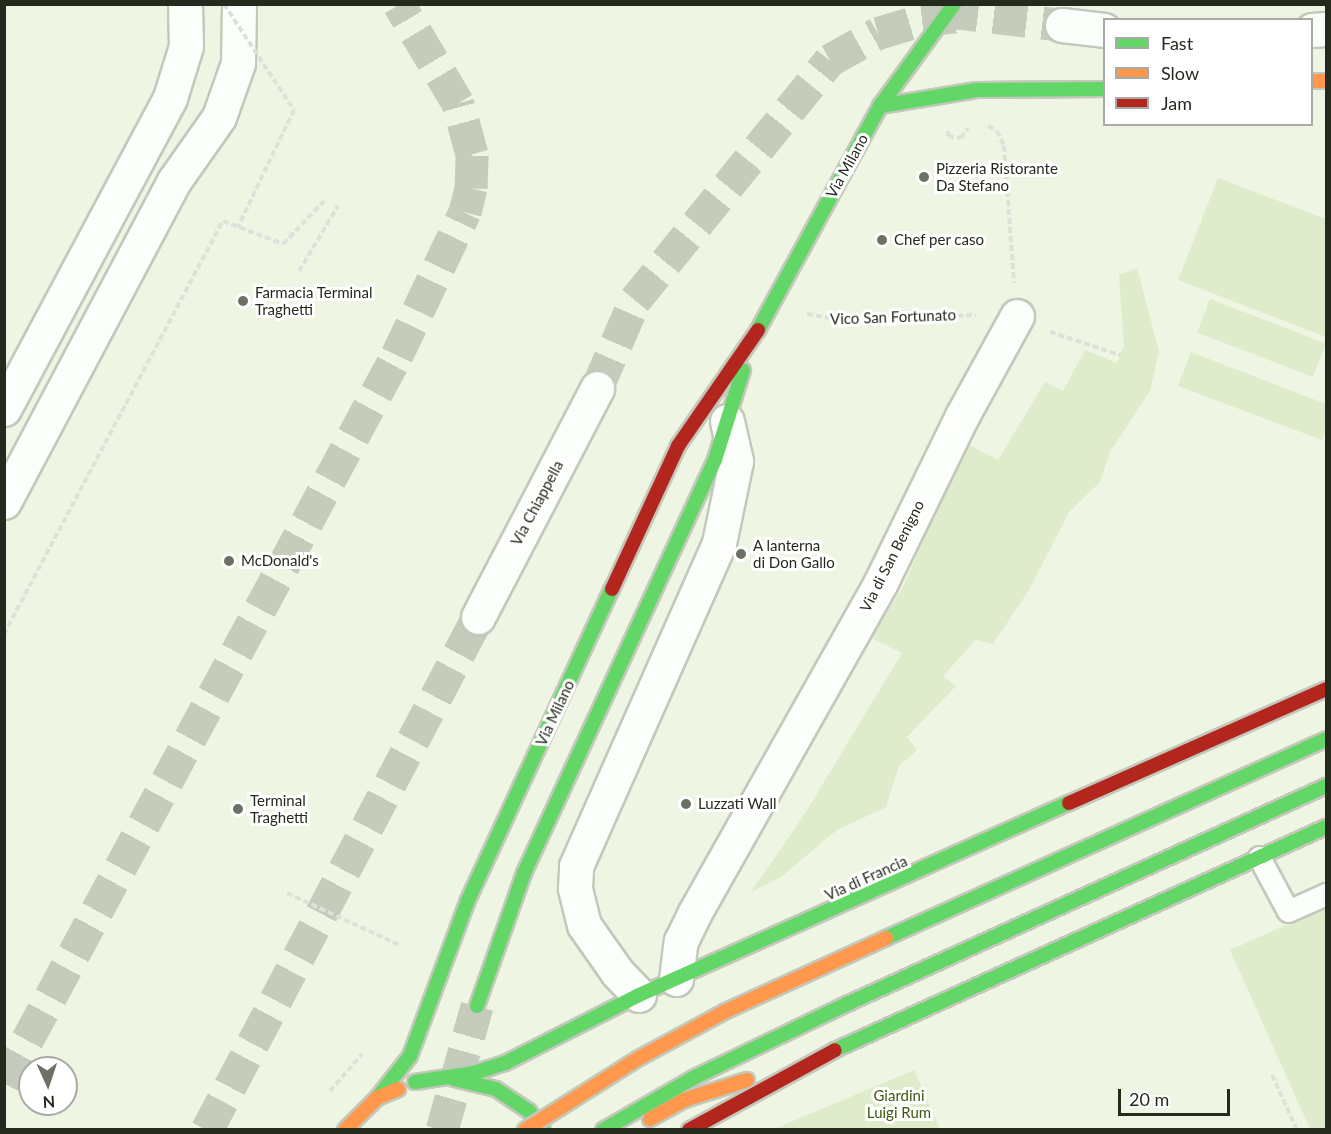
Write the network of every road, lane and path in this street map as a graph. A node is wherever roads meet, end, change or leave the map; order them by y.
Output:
1 (185, 4) edge
2 (224, 4) edge
3 (239, 4) edge
4 (954, 4) edge
5 (1062, 25) tunnel mouth
6 (1103, 30) edge
7 (1103, 89) edge
8 (880, 106) junction
9 (980, 122) dead end
10 (326, 200) dead end
11 (338, 206) dead end
12 (238, 227) junction
13 (299, 271) dead end
14 (772, 302) junction
15 (1016, 319) junction
16 (754, 336) junction
17 (1120, 355) dead end
18 (597, 388) tunnel mouth
19 (4, 410) edge
20 (727, 421) junction
21 (4, 502) edge
22 (478, 617) tunnel mouth
23 (4, 634) edge
24 (1326, 689) edge
25 (1326, 739) edge
26 (1326, 786) edge
27 (1326, 827) edge
28 (1259, 857) junction
29 (287, 893) dead end
30 (1326, 894) edge
31 (399, 945) dead end
32 (676, 979) junction
33 (639, 995) junction
34 (477, 1006) tunnel mouth
35 (369, 1047) dead end
36 (817, 1058) junction
37 (1272, 1075) dead end
38 (415, 1082) junction
39 (377, 1098) junction
40 (324, 1101) dead end
41 (693, 1128) edge
42 (345, 1130) edge
43 (525, 1130) edge
44 (543, 1130) edge
45 (603, 1130) edge
46 (630, 1130) edge
47 (1298, 1130) edge

1 - 19 street
2 - 12 path, bridge
3 - 21 street
4 - 8 main road, Via Milano
5 - 6 street
7 - 8 main road
8 - 14 main road, Via Milano
9 - 15 path
10 - 12 path
11 - 13 path
12 - 23 path
14 - 15 path, Vico San Fortunato
14 - 16 main road, Via Milano
15 - 17 path, Vico San Fortunato
15 - 32 street, Via di San Benigno
16 - 20 main road, Via Milano
16 - 39 main road, Via Milano
18 - 22 street, Via Chiappella
20 - 33 street
20 - 34 main road, Via Milano
24 - 32 main road, Via di Francia
25 - 43 main road, bridge
26 - 45 main road
27 - 28 main road
28 - 30 lane
28 - 36 main road
29 - 31 path
32 - 33 main road, Via di Francia
33 - 38 main road, Via di Francia
35 - 40 path
36 - 41 main road
36 - 46 main road
37 - 47 path
38 - 39 main road
38 - 44 main road
39 - 42 main road, Via Milano

